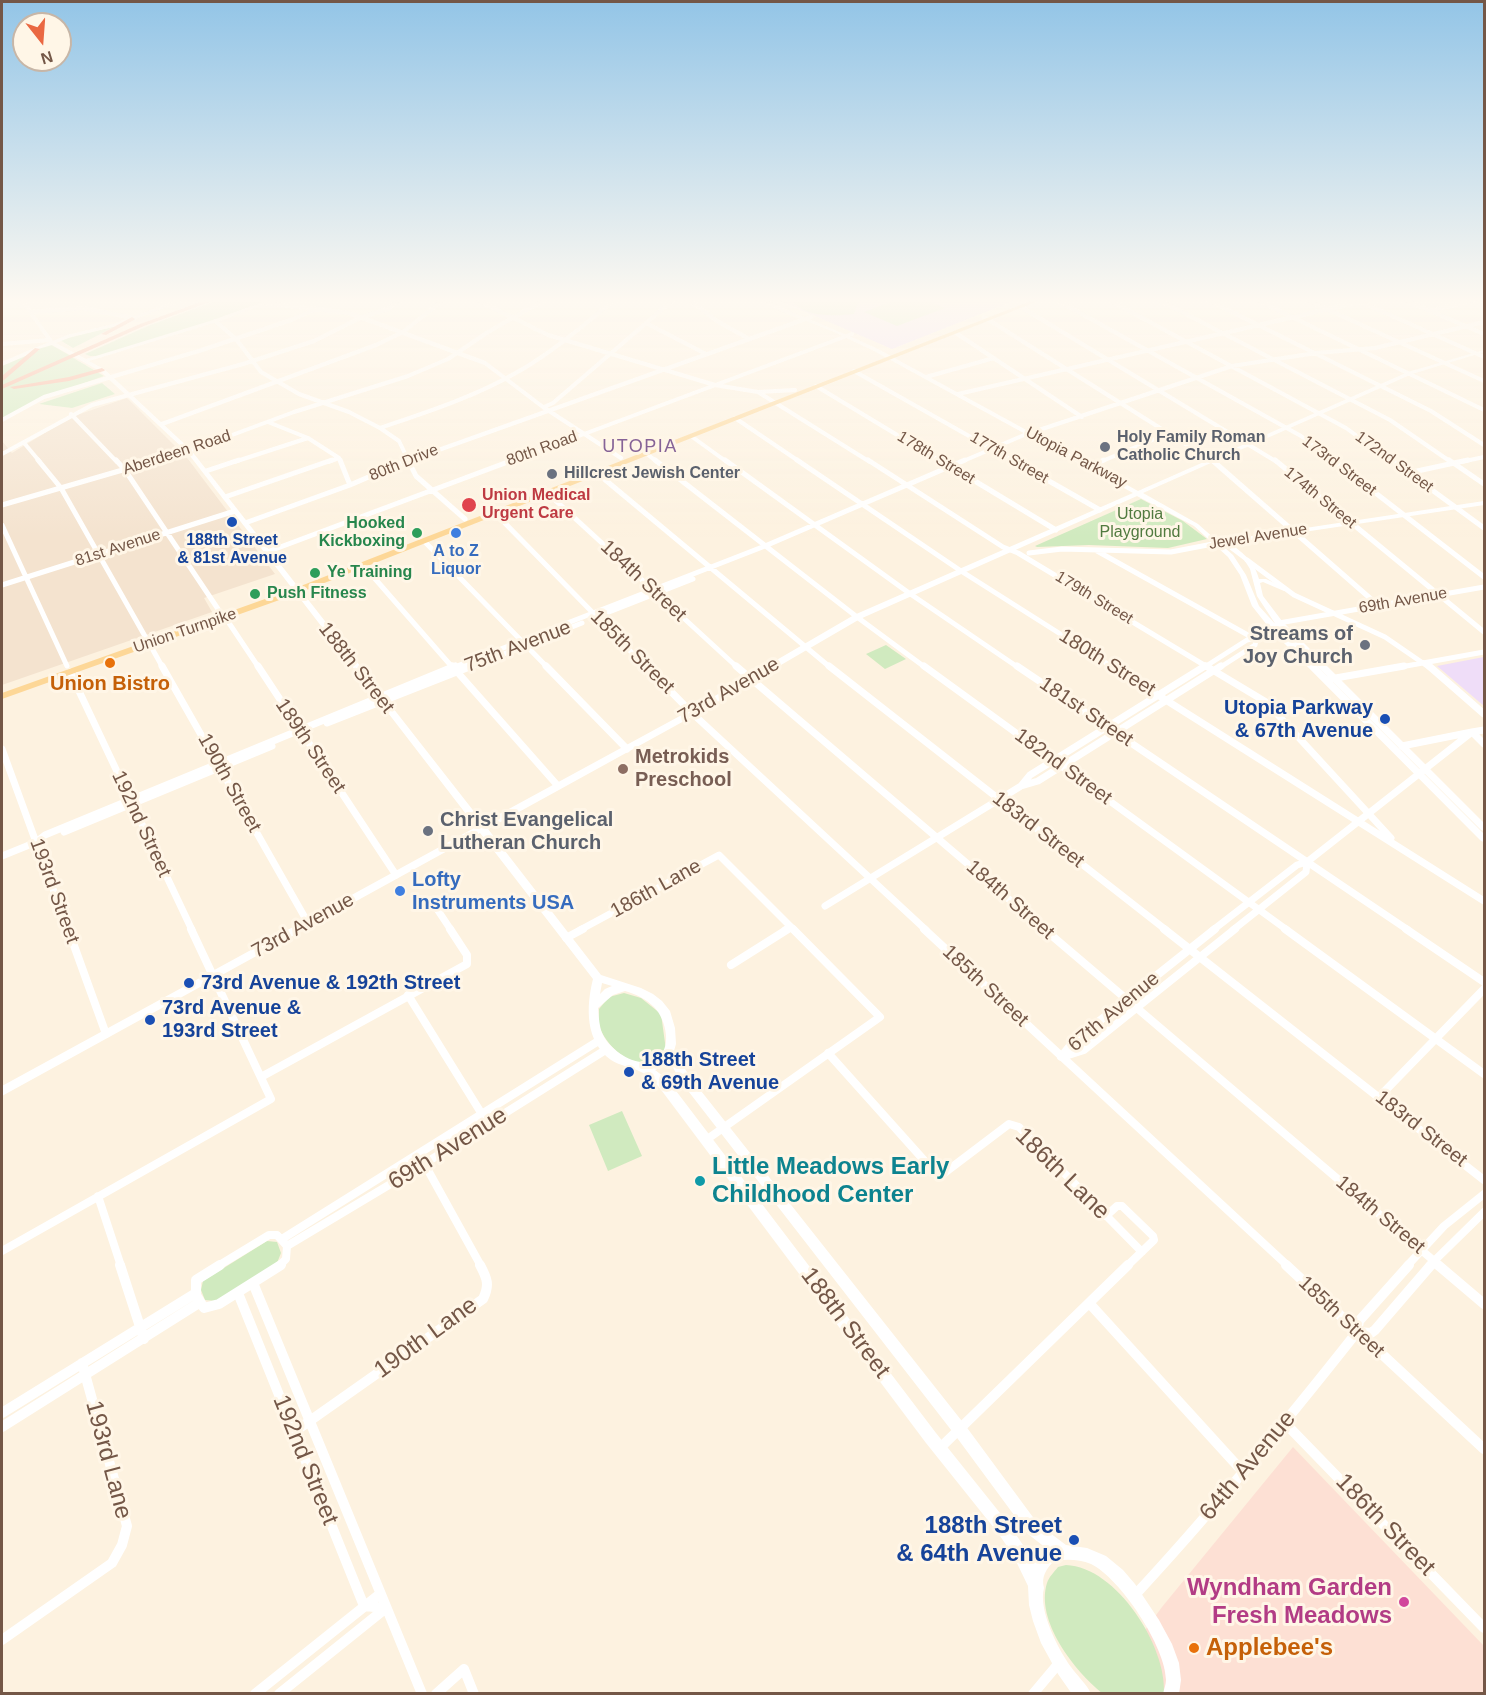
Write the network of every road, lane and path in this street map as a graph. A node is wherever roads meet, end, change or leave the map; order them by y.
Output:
1 (68, 379) edge
2 (100, 379) edge
3 (113, 379) edge
4 (186, 379) edge
5 (272, 379) edge
6 (284, 379) edge
7 (398, 379) edge
8 (505, 379) edge
9 (508, 379) edge
10 (581, 379) edge
11 (637, 379) edge
12 (695, 379) edge
13 (731, 379) edge
14 (826, 379) edge
15 (834, 379) edge
16 (869, 379) edge
17 (932, 379) edge
18 (1021, 379) edge
19 (1027, 379) edge
20 (1083, 379) edge
21 (1143, 379) edge
22 (1195, 379) edge
23 (1200, 379) edge
24 (1256, 379) edge
25 (1312, 379) edge
26 (1367, 379) edge
27 (1396, 379) edge
28 (1422, 379) edge
29 (276, 382) junction
30 (715, 385) junction
31 (816, 386) junction
32 (1381, 386) junction
33 (795, 390) junction
34 (1161, 390) junction
35 (2, 392) edge
36 (758, 392) junction
37 (129, 394) junction
38 (960, 394) junction
39 (558, 399) junction
40 (1350, 399) junction
41 (774, 400) junction
42 (325, 403) junction
43 (1122, 403) junction
44 (564, 404) junction
45 (545, 409) junction
46 (1485, 410) edge
47 (1319, 413) junction
48 (71, 414) junction
49 (1082, 417) junction
50 (735, 418) junction
51 (2, 420) edge
52 (268, 422) junction
53 (162, 424) junction
54 (380, 428) junction
55 (1286, 428) junction
56 (1034, 433) junction
57 (1169, 433) junction
58 (584, 434) junction
59 (691, 436) junction
60 (308, 438) junction
61 (1250, 443) junction
62 (25, 444) junction
63 (1485, 445) edge
64 (994, 450) junction
65 (189, 451) junction
66 (646, 453) junction
67 (2, 454) edge
68 (1485, 457) edge
69 (339, 458) junction
70 (621, 458) junction
71 (409, 460) junction
72 (1212, 460) junction
73 (1454, 463) junction
74 (1093, 465) junction
75 (953, 468) junction
76 (125, 470) junction
77 (206, 471) junction
78 (597, 473) junction
79 (1408, 473) junction
80 (1485, 484) edge
81 (350, 485) junction
82 (910, 487) junction
83 (61, 488) junction
84 (431, 491) junction
85 (544, 491) junction
86 (1143, 491) junction
87 (225, 497) junction
88 (1485, 502) edge
89 (2, 505) edge
90 (864, 506) junction
91 (1455, 507) junction
92 (1100, 510) junction
93 (235, 511) junction
94 (495, 513) junction
95 (1404, 515) junction
96 (465, 519) junction
97 (1350, 522) junction
98 (245, 524) junction
99 (2, 525) edge
100 (816, 527) junction
101 (1485, 528) edge
102 (1056, 530) junction
103 (1293, 531) junction
104 (167, 532) junction
105 (424, 541) junction
106 (1222, 542) junction
107 (767, 548) junction
108 (1010, 550) junction
109 (1095, 550) junction
110 (267, 552) junction
111 (1029, 553) dead end
112 (98, 554) junction
113 (1247, 560) junction
114 (363, 565) junction
115 (712, 569) junction
116 (961, 571) junction
117 (26, 577) junction
118 (1485, 577) edge
119 (1257, 582) junction
120 (2, 585) edge
121 (1485, 587) edge
122 (294, 589) junction
123 (1284, 589) junction
124 (654, 592) junction
125 (909, 593) junction
126 (1439, 595) junction
127 (1379, 606) junction
128 (1336, 613) junction
129 (222, 614) junction
130 (595, 615) junction
131 (857, 617) junction
132 (1277, 625) junction
133 (1485, 632) edge
134 (148, 640) junction
135 (1256, 640) junction
136 (524, 643) junction
137 (805, 647) junction
138 (1485, 652) edge
139 (1425, 663) junction
140 (1207, 666) junction
141 (68, 669) junction
142 (455, 669) junction
143 (1215, 671) junction
144 (750, 679) junction
145 (1334, 679) junction
146 (1325, 680) junction
147 (1183, 681) junction
148 (1191, 686) junction
149 (2, 689) edge
150 (2, 696) edge
151 (1160, 696) junction
152 (379, 699) junction
153 (1167, 701) junction
154 (1134, 711) junction
155 (692, 713) junction
156 (1485, 714) edge
157 (1142, 716) junction
158 (1109, 727) junction
159 (1485, 730) edge
160 (300, 732) junction
161 (1116, 732) junction
162 (1472, 732) junction
163 (1082, 744) junction
164 (1485, 744) edge
165 (1402, 746) junction
166 (1089, 748) junction
167 (2, 749) edge
168 (627, 749) junction
169 (1054, 761) junction
170 (219, 766) junction
171 (1061, 766) junction
172 (1421, 770) junction
173 (558, 786) junction
174 (1021, 786) junction
175 (999, 799) junction
176 (131, 802) junction
177 (1368, 813) junction
178 (1358, 821) junction
179 (1485, 828) edge
180 (482, 829) junction
181 (937, 837) junction
182 (1485, 839) edge
183 (36, 842) junction
184 (1397, 845) junction
185 (2, 856) edge
186 (1307, 862) junction
187 (396, 875) junction
188 (870, 879) junction
189 (431, 900) dead end
190 (1485, 901) edge
191 (1249, 903) junction
192 (825, 906) dead end
193 (1259, 910) junction
194 (308, 923) junction
195 (791, 927) junction
196 (566, 938) junction
197 (1190, 950) junction
198 (1200, 958) junction
199 (731, 965) dead end
200 (213, 976) junction
201 (598, 978) junction
202 (1485, 982) edge
203 (627, 986) junction
204 (1485, 989) edge
205 (408, 995) junction
206 (1125, 1000) junction
207 (593, 1006) junction
208 (1135, 1008) junction
209 (106, 1034) junction
210 (1436, 1038) junction
211 (603, 1045) junction
212 (669, 1052) junction
213 (828, 1053) junction
214 (1061, 1057) junction
215 (642, 1066) junction
216 (1485, 1074) edge
217 (261, 1077) junction
218 (2, 1091) edge
219 (1379, 1096) junction
220 (481, 1114) junction
221 (488, 1124) junction
222 (723, 1127) junction
223 (706, 1140) junction
224 (419, 1154) junction
225 (424, 1164) junction
226 (1485, 1180) edge
227 (1485, 1194) edge
228 (98, 1196) junction
229 (1485, 1212) edge
230 (1106, 1216) junction
231 (284, 1242) junction
232 (2, 1251) edge
233 (1422, 1251) junction
234 (1142, 1252) junction
235 (1434, 1261) junction
236 (253, 1283) junction
237 (238, 1293) junction
238 (198, 1298) junction
239 (1090, 1304) junction
240 (1485, 1304) edge
241 (140, 1327) junction
242 (1357, 1332) junction
243 (144, 1339) junction
244 (84, 1369) junction
245 (2, 1413) edge
246 (309, 1421) junction
247 (1285, 1423) junction
248 (2, 1427) edge
249 (960, 1430) junction
250 (294, 1432) junction
251 (940, 1448) junction
252 (1485, 1449) edge
253 (1243, 1472) junction
254 (1063, 1551) junction
255 (1036, 1588) junction
256 (380, 1594) junction
257 (1135, 1595) junction
258 (364, 1606) junction
259 (386, 1608) junction
260 (1485, 1628) edge
261 (2, 1640) edge
262 (1059, 1663) junction
263 (1078, 1692) edge
264 (1173, 1692) edge
265 (255, 1694) edge
266 (279, 1694) edge
267 (422, 1694) edge
268 (436, 1694) edge
269 (474, 1694) edge
270 (1033, 1694) edge

1 - 35 highway
2 - 51 street
3 - 37 street, 188th Street
4 - 37 street
5 - 29 street
6 - 29 street
7 - 42 street, Aberdeen Road
8 - 54 street
9 - 45 street
10 - 39 street
11 - 44 street, 80th Drive
12 - 30 street
13 - 30 street, 80th Road
14 - 33 main road, Union Turnpike
15 - 31 main road, Union Turnpike
16 - 64 street, 177th Street
17 - 38 street, Utopia Parkway
18 - 38 street
19 - 49 street
20 - 43 street
21 - 34 street, 174th Street
22 - 34 street, 75th Avenue
23 - 55 street, 173rd Street
24 - 47 street, 172nd Street
25 - 40 street
26 - 32 street
27 - 32 street, 73rd Avenue
28 - 46 street
29 - 42 street
29 - 53 street
30 - 36 street
30 - 58 street, 80th Road
31 - 41 main road, Union Turnpike
31 - 75 street, 178th Street
32 - 40 street, 73rd Avenue
32 - 63 street
33 - 36 street
33 - 41 main road, Union Turnpike
34 - 43 street, 75th Avenue
34 - 61 street, 174th Street
36 - 41 street, 179th Street
37 - 48 street
37 - 53 street, 188th Street
38 - 56 street, Utopia Parkway
39 - 44 street
39 - 45 street
40 - 47 street, 73rd Avenue
40 - 73 street
41 - 50 main road, Union Turnpike
41 - 70 main road, Union Turnpike
41 - 82 street, 179th Street
42 - 52 street, Aberdeen Road
42 - 54 street
43 - 49 street, 75th Avenue
43 - 57 street
44 - 45 street, 80th Drive
45 - 58 street
45 - 71 street, 80th Drive
47 - 55 street, 73rd Avenue
47 - 79 street, 172nd Street
48 - 62 street
48 - 76 street, 189th Street
49 - 56 street, 75th Avenue
50 - 59 main road, Union Turnpike
50 - 90 street, 180th Street
52 - 60 street
52 - 65 street, Aberdeen Road
53 - 65 street, 188th Street
54 - 71 street
55 - 61 street, 73rd Avenue
55 - 95 street, 173rd Street
56 - 64 street, 75th Avenue
56 - 74 street, Utopia Parkway
57 - 72 street
57 - 74 street
58 - 70 street
58 - 84 street, 80th Road
59 - 66 main road, Union Turnpike
59 - 100 street, 181st Street
60 - 69 street
60 - 77 street
61 - 72 street, 73rd Avenue
61 - 97 street, 174th Street
62 - 67 street
62 - 83 street, 190th Street
64 - 75 street, 75th Avenue
64 - 92 street, 177th Street
65 - 76 street, Aberdeen Road
65 - 77 street, 188th Street
66 - 78 main road, Union Turnpike
66 - 107 street, 182nd Street
68 - 73 street
69 - 81 street
69 - 87 street
70 - 85 main road, Union Turnpike
71 - 81 street, 80th Drive
71 - 84 street
72 - 86 street, 73rd Avenue
72 - 103 street
73 - 79 street
73 - 80 street
74 - 86 street, Utopia Parkway
75 - 82 street, 75th Avenue
75 - 102 street, 178th Street
76 - 83 street, Aberdeen Road
76 - 104 street, 189th Street
77 - 87 street, 188th Street
78 - 85 main road, Union Turnpike
78 - 115 street, 183rd Street
79 - 91 street, 172nd Street
81 - 98 street, 80th Drive
82 - 90 street, 75th Avenue
82 - 108 street, 179th Street
83 - 89 street, Aberdeen Road
83 - 112 street, 190th Street
84 - 96 street
84 - 110 street, 80th Road
85 - 94 main road, Union Turnpike
85 - 96 main road, Union Turnpike
85 - 124 street, 184th Street
86 - 92 street, 73rd Avenue
86 - 106 street, Utopia Parkway
87 - 93 street, 188th Street
88 - 91 street, Jewel Avenue
90 - 100 street, 75th Avenue
90 - 116 street, 180th Street
91 - 95 street, Jewel Avenue
91 - 101 street, 172nd Street
92 - 102 street, 73rd Avenue
93 - 98 street, 188th Street
93 - 104 street, 81st Avenue
94 - 105 main road, Union Turnpike
94 - 130 street, 185th Street
95 - 97 street, Jewel Avenue
95 - 118 street, 173rd Street
96 - 122 main road, Union Turnpike
97 - 103 street, Jewel Avenue
97 - 126 street, 174th Street
98 - 110 street, 188th Street
99 - 117 street, 192nd Street
100 - 107 street, 75th Avenue
100 - 125 street, 181st Street
102 - 108 street, 73rd Avenue
103 - 106 street, Jewel Avenue
103 - 127 street
104 - 112 street, 81st Avenue
104 - 129 street, 189th Street
105 - 114 main road, Union Turnpike
105 - 136 street
106 - 109 street, Jewel Avenue
106 - 113 street, Utopia Parkway
106 - 132 street, Utopia Parkway
107 - 115 street, 75th Avenue
107 - 131 street, 182nd Street
108 - 116 street, 73rd Avenue
108 - 140 street, 179th Street
109 - 111 street, Jewel Avenue
109 - 135 street
110 - 122 street, 188th Street
112 - 117 street, 81st Avenue
112 - 134 street, 190th Street
113 - 119 street, Utopia Parkway
113 - 123 street
114 - 122 main road, Union Turnpike
114 - 142 street
115 - 124 street, 75th Avenue
115 - 137 street, 183rd Street
116 - 125 street, 73rd Avenue
116 - 151 street, 180th Street
117 - 120 street, 81st Avenue
117 - 141 street, 192nd Street
119 - 123 street
119 - 132 street, Utopia Parkway
121 - 126 street, 69th Avenue
122 - 129 main road, Union Turnpike
122 - 152 street, 188th Street
123 - 128 street
124 - 130 street, 75th Avenue
124 - 144 street, 184th Street
125 - 131 street, 73rd Avenue
125 - 158 street, 181st Street
126 - 127 street, 69th Avenue
126 - 133 street, 174th Street
127 - 128 street, 69th Avenue
128 - 132 street, 69th Avenue
128 - 139 street
129 - 134 main road, Union Turnpike
129 - 160 street, 189th Street
130 - 136 street, 75th Avenue
130 - 155 street, 185th Street
131 - 137 street, 73rd Avenue
131 - 169 street, 182nd Street
132 - 135 street, 69th Avenue
132 - 145 street, Utopia Parkway
132 - 146 street, Utopia Parkway
134 - 141 main road, Union Turnpike
134 - 170 street, 190th Street
135 - 140 street, 69th Avenue
135 - 143 street, 69th Avenue
136 - 142 street, 75th Avenue
136 - 168 street
137 - 144 street, 73rd Avenue
137 - 175 street, 183rd Street
138 - 139 street
139 - 145 street
139 - 156 street
140 - 143 street, 179th Street
140 - 147 street, 69th Avenue
141 - 149 main road, Union Turnpike
141 - 150 main road, Union Turnpike
141 - 176 street, 192nd Street
142 - 152 street, 75th Avenue
142 - 173 street
143 - 148 street, 69th Avenue
143 - 177 street, 179th Street
144 - 155 street, 73rd Avenue
144 - 181 street, 184th Street
145 - 146 street
145 - 165 street, Utopia Parkway
146 - 172 street, Utopia Parkway
147 - 148 street
147 - 151 street, 69th Avenue
148 - 153 street, 69th Avenue
151 - 153 street, 180th Street
151 - 154 street, 69th Avenue
152 - 160 street, 75th Avenue
152 - 180 street, 188th Street
153 - 157 street, 69th Avenue
153 - 178 street, 180th Street
154 - 157 street
154 - 158 street, 69th Avenue
155 - 168 street, 73rd Avenue
155 - 188 street, 185th Street
157 - 161 street, 69th Avenue
158 - 161 street, 181st Street
158 - 163 street, 69th Avenue
159 - 162 street, 67th Avenue
160 - 170 street, 75th Avenue
160 - 187 street, 189th Street
161 - 166 street, 69th Avenue
161 - 186 street, 181st Street
162 - 164 street
162 - 165 street, 67th Avenue
162 - 172 street, 67th Avenue
163 - 166 street
163 - 169 street, 69th Avenue
165 - 172 street, Utopia Parkway
166 - 171 street, 69th Avenue
167 - 183 street, 193rd Street
168 - 173 street, 73rd Avenue
169 - 171 street, 182nd Street
169 - 174 street, 69th Avenue
170 - 176 street, 75th Avenue
170 - 194 street, 190th Street
171 - 174 street, 69th Avenue
171 - 191 street, 182nd Street
172 - 177 street, 67th Avenue
172 - 179 street, Utopia Parkway
172 - 182 street, Utopia Parkway
173 - 180 street, 73rd Avenue
174 - 175 street, 69th Avenue
175 - 181 street, 69th Avenue
175 - 197 street, 183rd Street
176 - 183 street, 75th Avenue
176 - 200 street, 192nd Street
177 - 178 street, 67th Avenue
177 - 184 street, 179th Street
178 - 184 street, 180th Street
178 - 186 street, 67th Avenue
180 - 187 street, 73rd Avenue
180 - 196 street, 188th Street
181 - 188 street, 69th Avenue
181 - 206 street, 184th Street
183 - 185 street, 75th Avenue
183 - 209 street, 193rd Street
184 - 190 street, 180th Street
186 - 191 street, 67th Avenue
186 - 193 street, 67th Avenue
186 - 202 street, 181st Street
187 - 194 street, 73rd Avenue
188 - 192 street, 69th Avenue
188 - 214 street, 185th Street
189 - 205 street
191 - 193 street, 182nd Street
191 - 197 street, 67th Avenue
193 - 198 street, 67th Avenue
193 - 210 street, 182nd Street
194 - 200 street, 73rd Avenue
195 - 196 street, 186th Lane
195 - 199 street
195 - 213 street, 186th Lane
196 - 201 street, 188th Street
197 - 198 street, 183rd Street
197 - 206 street, 67th Avenue
198 - 208 street, 67th Avenue
198 - 219 street, 183rd Street
200 - 209 street, 73rd Avenue
200 - 217 street, 192nd Street
201 - 203 street, 188th Street
201 - 207 street
203 - 207 street
203 - 212 street, 188th Street
204 - 210 street
205 - 217 street
205 - 220 street
206 - 208 street, 184th Street
206 - 214 street, 67th Avenue
207 - 211 street
208 - 214 street, 67th Avenue
208 - 233 street, 184th Street
209 - 218 street, 73rd Avenue
210 - 216 street, 182nd Street
210 - 219 street
211 - 215 street, 188th Street
211 - 220 street, 69th Avenue
211 - 221 street, 69th Avenue
212 - 215 street
212 - 222 street, 188th Street
213 - 222 street, 186th Lane
213 - 230 street, 186th Lane
214 - 242 street, 185th Street
215 - 223 street, 188th Street
217 - 228 street, 192nd Street
219 - 226 street, 183rd Street
220 - 221 street
220 - 224 street, 69th Avenue
221 - 225 street, 69th Avenue
222 - 223 street, 186th Lane
222 - 249 street, 188th Street
223 - 251 street, 188th Street
224 - 225 street, 190th Lane
224 - 231 street, 69th Avenue
225 - 231 street, 69th Avenue
225 - 246 street, 190th Lane
227 - 233 street, 64th Avenue
228 - 232 street
228 - 241 street
229 - 235 street, 64th Avenue
230 - 234 street, 186th Lane
230 - 234 street
231 - 236 street, 69th Avenue
231 - 238 street, 69th Avenue
233 - 235 street, 184th Street
233 - 242 street, 64th Avenue
234 - 239 street
235 - 240 street, 184th Street
235 - 242 street, 64th Avenue
236 - 237 street, 69th Avenue
236 - 246 street, 192nd Street
237 - 238 street, 69th Avenue
237 - 250 street, 192nd Street
238 - 241 street, 69th Avenue
238 - 243 street, 69th Avenue
239 - 249 street
239 - 253 street
241 - 243 street
241 - 244 street, 69th Avenue
242 - 247 street, 64th Avenue
242 - 252 street, 185th Street
243 - 244 street, 69th Avenue
244 - 245 street, 69th Avenue
244 - 248 street, 69th Avenue
244 - 261 street, 193rd Lane
246 - 250 street, 190th Lane
246 - 256 street, 192nd Street
247 - 253 street, 64th Avenue
247 - 260 street, 186th Street
249 - 251 street
249 - 254 street, 188th Street
250 - 258 street, 192nd Street
251 - 255 street, 188th Street
253 - 257 street, 64th Avenue
254 - 255 street
254 - 257 street
255 - 262 street
256 - 258 street
256 - 259 street, 192nd Street
257 - 264 street
258 - 259 street
258 - 265 street
259 - 266 street
259 - 267 street, 192nd Street
262 - 263 street
262 - 270 street
268 - 269 street

